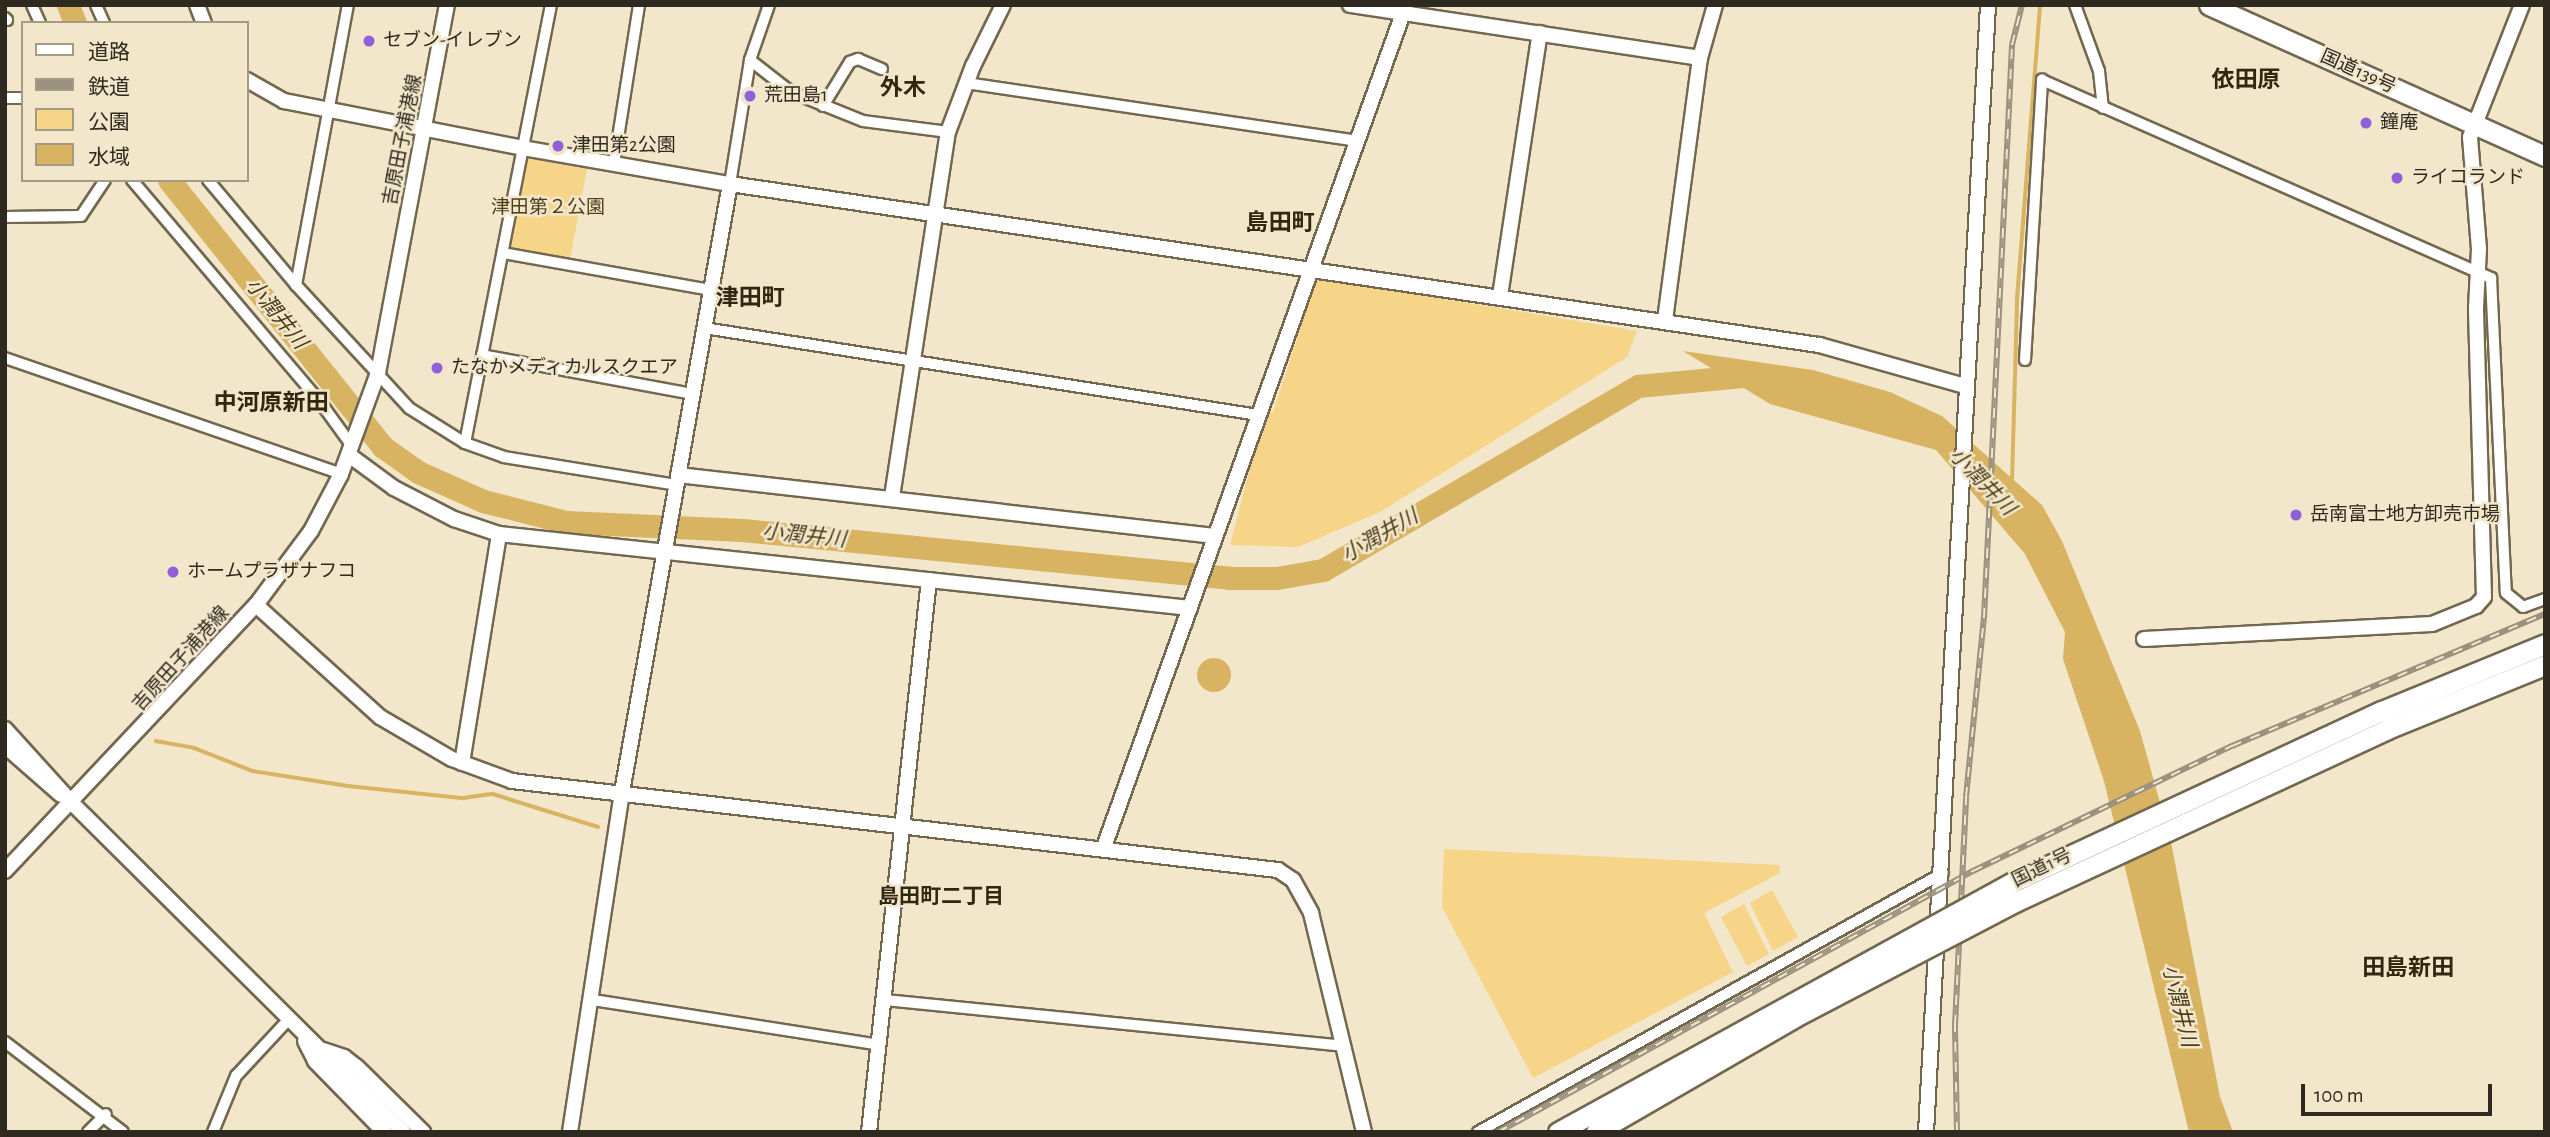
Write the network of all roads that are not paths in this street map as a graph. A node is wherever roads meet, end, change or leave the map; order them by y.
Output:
1 (32, 5) edge
2 (96, 5) edge
3 (348, 5) edge
4 (447, 5) edge
5 (551, 5) edge
6 (639, 5) edge
7 (769, 5) edge
8 (1003, 5) edge
9 (1350, 5) edge
10 (1715, 5) edge
11 (1988, 5) edge
12 (2076, 5) edge
13 (2209, 5) edge
14 (2522, 5) edge
15 (1405, 9) edge
16 (39, 21) edge
17 (103, 21) edge
18 (1540, 33) junction
19 (1700, 58) junction
20 (750, 60) junction
21 (883, 69) dead end
22 (248, 81) edge
23 (966, 83) junction
24 (823, 106) junction
25 (2103, 108) junction
26 (328, 111) junction
27 (2473, 123) junction
28 (425, 130) junction
29 (948, 132) junction
30 (1357, 141) junction
31 (523, 148) junction
32 (2545, 156) edge
33 (614, 163) junction
34 (104, 182) edge
35 (134, 182) edge
36 (210, 182) edge
37 (730, 184) junction
38 (936, 215) junction
39 (5, 218) edge
40 (503, 253) junction
41 (1311, 270) junction
42 (2477, 275) junction
43 (296, 285) junction
44 (711, 290) junction
45 (1500, 296) junction
46 (1665, 320) junction
47 (704, 328) junction
48 (482, 355) junction
49 (5, 358) edge
50 (2025, 360) dead end
51 (910, 361) junction
52 (377, 378) junction
53 (1965, 386) junction
54 (692, 394) junction
55 (1258, 415) junction
56 (465, 443) junction
57 (352, 448) junction
58 (341, 474) junction
59 (677, 480) junction
60 (892, 497) junction
61 (499, 534) junction
62 (1214, 540) junction
63 (664, 551) junction
64 (929, 580) junction
65 (2545, 599) edge
66 (1192, 602) junction
67 (256, 605) junction
68 (2144, 639) dead end
69 (2545, 643) edge
70 (2545, 665) edge
71 (5, 729) edge
72 (5, 746) edge
73 (462, 763) junction
74 (622, 792) junction
75 (73, 804) junction
76 (905, 825) junction
77 (1104, 847) junction
78 (5, 871) edge
79 (1943, 873) junction
80 (593, 1000) junction
81 (885, 1000) junction
82 (288, 1020) junction
83 (301, 1032) junction
84 (5, 1042) edge
85 (879, 1045) junction
86 (1343, 1046) junction
87 (318, 1048) junction
88 (106, 1114) junction
89 (88, 1132) edge
90 (123, 1132) edge
91 (213, 1132) edge
92 (384, 1132) edge
93 (403, 1132) edge
94 (423, 1132) edge
95 (570, 1132) edge
96 (869, 1132) edge
97 (1364, 1132) edge
98 (1478, 1132) edge
99 (1558, 1132) edge
100 (1596, 1132) edge
101 (1926, 1132) edge

1 - 16 street
2 - 17 street
3 - 26 street
4 - 28 street, 吉原田子浦港線
5 - 31 street
6 - 33 street
7 - 20 street
8 - 23 street
9 - 15 street
10 - 19 street
11 - 53 street
12 - 25 street
13 - 27 highway, 国道139号
14 - 27 street
15 - 18 street
15 - 30 street
18 - 19 street
18 - 45 street
19 - 46 street
20 - 24 street
20 - 37 street
21 - 24 street
22 - 26 street
23 - 29 street
23 - 30 street
24 - 29 street
25 - 42 street
25 - 50 street
26 - 28 street
26 - 43 street
27 - 32 highway, 国道139号
27 - 42 street
28 - 31 street
28 - 52 street, 吉原田子浦港線
29 - 38 street
30 - 41 street
31 - 33 street
31 - 40 street
33 - 37 street
34 - 39 street
35 - 57 street
36 - 43 street
37 - 38 street
37 - 44 street
38 - 41 street
38 - 51 street
40 - 44 street
40 - 48 street
41 - 45 street
41 - 55 street
42 - 65 street
42 - 68 street
43 - 52 street
44 - 47 street
45 - 46 street
46 - 53 street
47 - 51 street
47 - 54 street
48 - 54 street
48 - 56 street
49 - 58 street
51 - 55 street
51 - 60 street
52 - 56 street
52 - 57 street, 吉原田子浦港線
53 - 79 street
54 - 59 street
55 - 62 street
56 - 59 street
57 - 58 street, 吉原田子浦港線
57 - 61 street
58 - 67 street, 吉原田子浦港線
59 - 60 street
59 - 63 street
60 - 62 street
61 - 63 street
61 - 73 street
62 - 66 street
63 - 64 street
63 - 74 street
64 - 66 street
64 - 76 street
66 - 77 street
67 - 73 street
67 - 75 street, 吉原田子浦港線
69 - 99 highway, 国道1号, bridge
70 - 100 highway, 国道1号, bridge
71 - 75 street
72 - 75 street
73 - 74 street
74 - 76 street
74 - 80 street
75 - 78 street, 吉原田子浦港線
75 - 82 street
76 - 77 street
76 - 81 street
77 - 86 street
79 - 98 street
79 - 101 street
80 - 85 street
80 - 95 street
81 - 85 street
81 - 86 street
82 - 83 street
82 - 91 street
83 - 87 street
83 - 92 street
84 - 88 street
85 - 96 street
86 - 97 street
87 - 93 street
87 - 94 street
88 - 89 street
88 - 90 street

